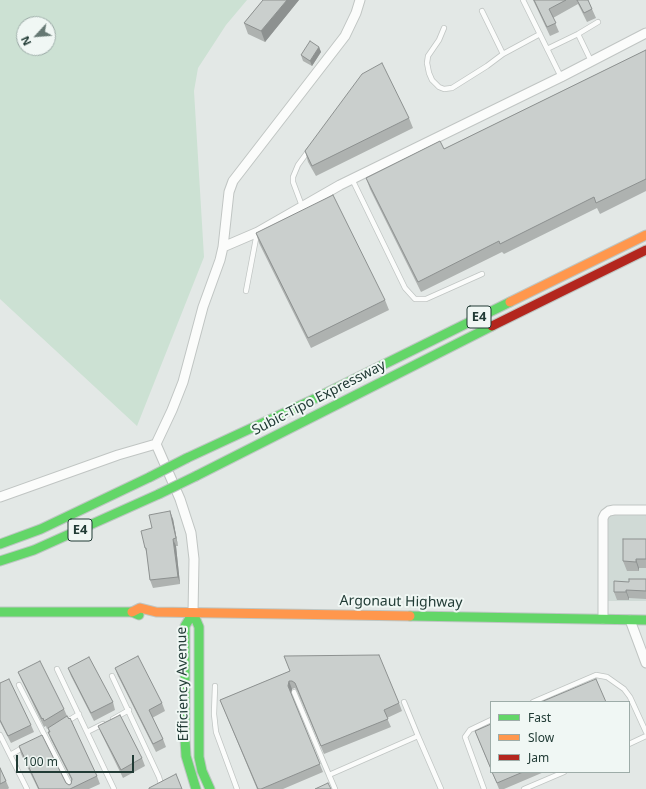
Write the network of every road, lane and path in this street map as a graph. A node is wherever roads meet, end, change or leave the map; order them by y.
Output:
1 (360, 0) edge
2 (523, 0) edge
3 (482, 11) dead end
4 (598, 22) dead end
5 (444, 28) dead end
6 (646, 33) edge
7 (540, 34) junction
8 (578, 34) junction
9 (547, 49) junction
10 (503, 54) junction
11 (591, 61) junction
12 (561, 77) junction
13 (312, 146) edge
14 (352, 179) junction
15 (302, 206) junction
16 (258, 232) junction
17 (646, 235) edge
18 (223, 247) junction
19 (646, 250) edge
20 (482, 274) dead end
21 (246, 292) dead end
22 (156, 444) junction
23 (0, 497) edge
24 (646, 510) edge
25 (0, 544) edge
26 (0, 561) edge
27 (0, 612) edge
28 (193, 613) junction
29 (602, 619) junction
30 (630, 620) junction
31 (646, 620) edge
32 (646, 663) edge
33 (57, 669) dead end
34 (112, 676) dead end
35 (19, 685) dead end
36 (215, 686) dead end
37 (294, 692) dead end
38 (535, 701) edge
39 (404, 702) dead end
40 (129, 710) junction
41 (79, 714) junction
42 (490, 720) edge
43 (62, 724) edge
44 (50, 731) edge
45 (87, 732) junction
46 (646, 732) edge
47 (0, 735) edge
48 (44, 735) junction
49 (418, 736) junction
50 (646, 736) edge
51 (37, 739) edge
52 (30, 743) edge
53 (630, 744) edge
54 (10, 755) junction
55 (562, 773) edge
56 (329, 775) junction
57 (27, 789) edge
58 (72, 789) edge
59 (114, 789) edge
60 (158, 789) edge
61 (196, 789) edge
62 (210, 789) edge
63 (237, 789) edge
64 (335, 789) edge
65 (441, 789) edge
66 (484, 789) edge
67 (524, 789) edge

1 - 18 street
2 - 7 lane
3 - 10 lane
4 - 8 lane
5 - 10 lane
6 - 11 street
7 - 9 lane
7 - 10 lane
8 - 9 lane
8 - 11 lane
9 - 12 lane
11 - 12 street
12 - 14 street
13 - 15 lane
14 - 15 street
14 - 20 lane
15 - 16 street
16 - 18 street
16 - 21 lane
17 - 25 main road, Subic-Tipo Expressway / E4, bridge
18 - 22 street
19 - 26 main road, Subic-Tipo Expressway / E4, bridge
22 - 23 street
22 - 28 street
24 - 29 street
27 - 28 main road, Argonaut Highway
28 - 29 main road, Argonaut Highway
28 - 61 main road, Efficiency Avenue
28 - 62 main road, Efficiency Avenue
29 - 30 main road, Argonaut Highway
30 - 31 main road, Argonaut Highway
30 - 32 street
33 - 41 lane
34 - 40 lane
35 - 48 lane
36 - 63 lane
37 - 56 lane
38 - 46 lane
39 - 49 lane
40 - 45 lane
40 - 60 lane
41 - 43 lane
41 - 45 lane
42 - 66 lane
44 - 48 lane
45 - 59 lane
47 - 54 lane
48 - 51 lane
48 - 58 lane
49 - 56 lane
49 - 65 lane
50 - 53 lane
52 - 54 lane
54 - 57 lane
55 - 67 lane
56 - 64 lane

